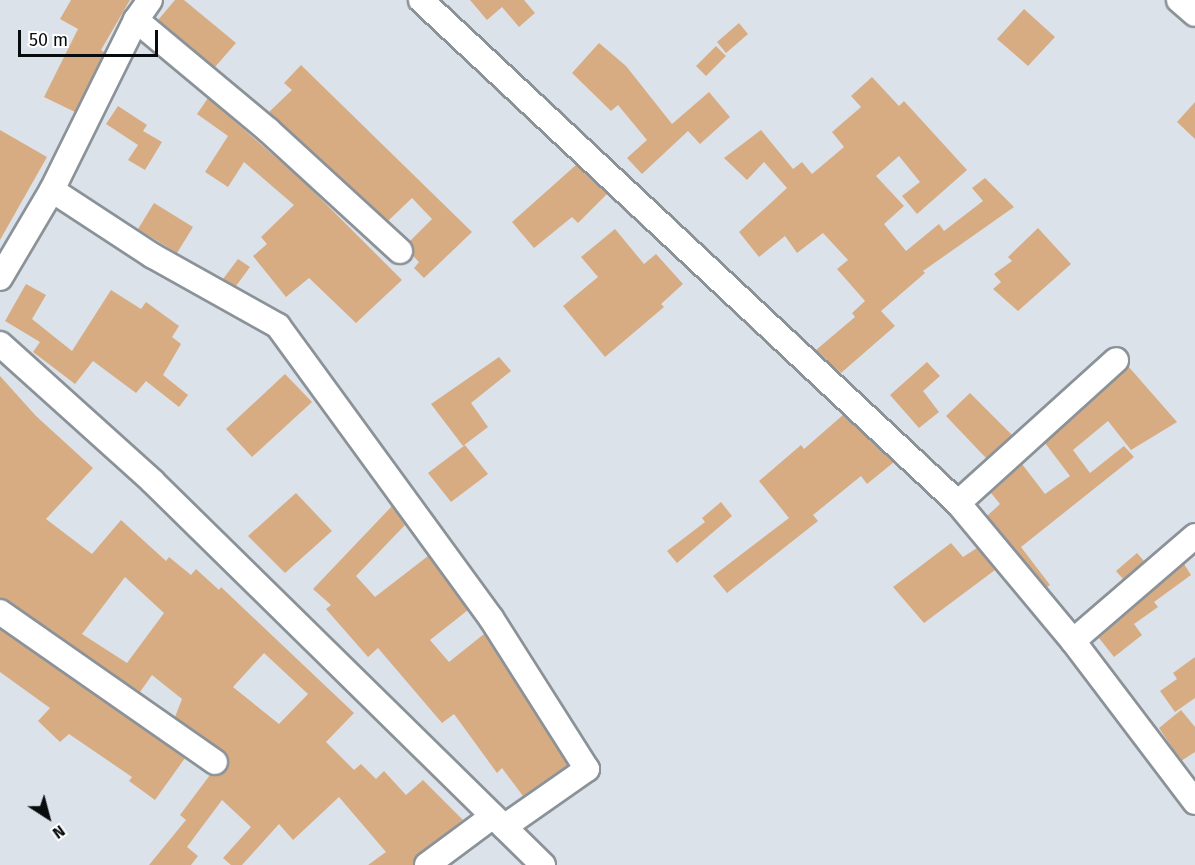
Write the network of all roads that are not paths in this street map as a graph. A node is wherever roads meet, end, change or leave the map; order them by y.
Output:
1 (150, 0) edge
2 (421, 0) edge
3 (1179, 0) edge
4 (1195, 14) edge
5 (136, 20) junction
6 (52, 190) junction
7 (400, 250) dead end
8 (0, 278) edge
9 (0, 344) edge
10 (1116, 360) dead end
11 (958, 503) junction
12 (1195, 536) edge
13 (0, 612) edge
14 (1073, 641) junction
15 (215, 762) dead end
16 (1195, 802) edge
17 (499, 822) junction
18 (428, 865) edge
19 (543, 865) edge

1 - 5 street
2 - 11 street
3 - 4 street
5 - 6 street
5 - 7 street
6 - 8 street
6 - 17 street
9 - 17 street
10 - 11 street
11 - 14 street
12 - 14 street
13 - 15 street
14 - 16 street
17 - 18 street
17 - 19 street

